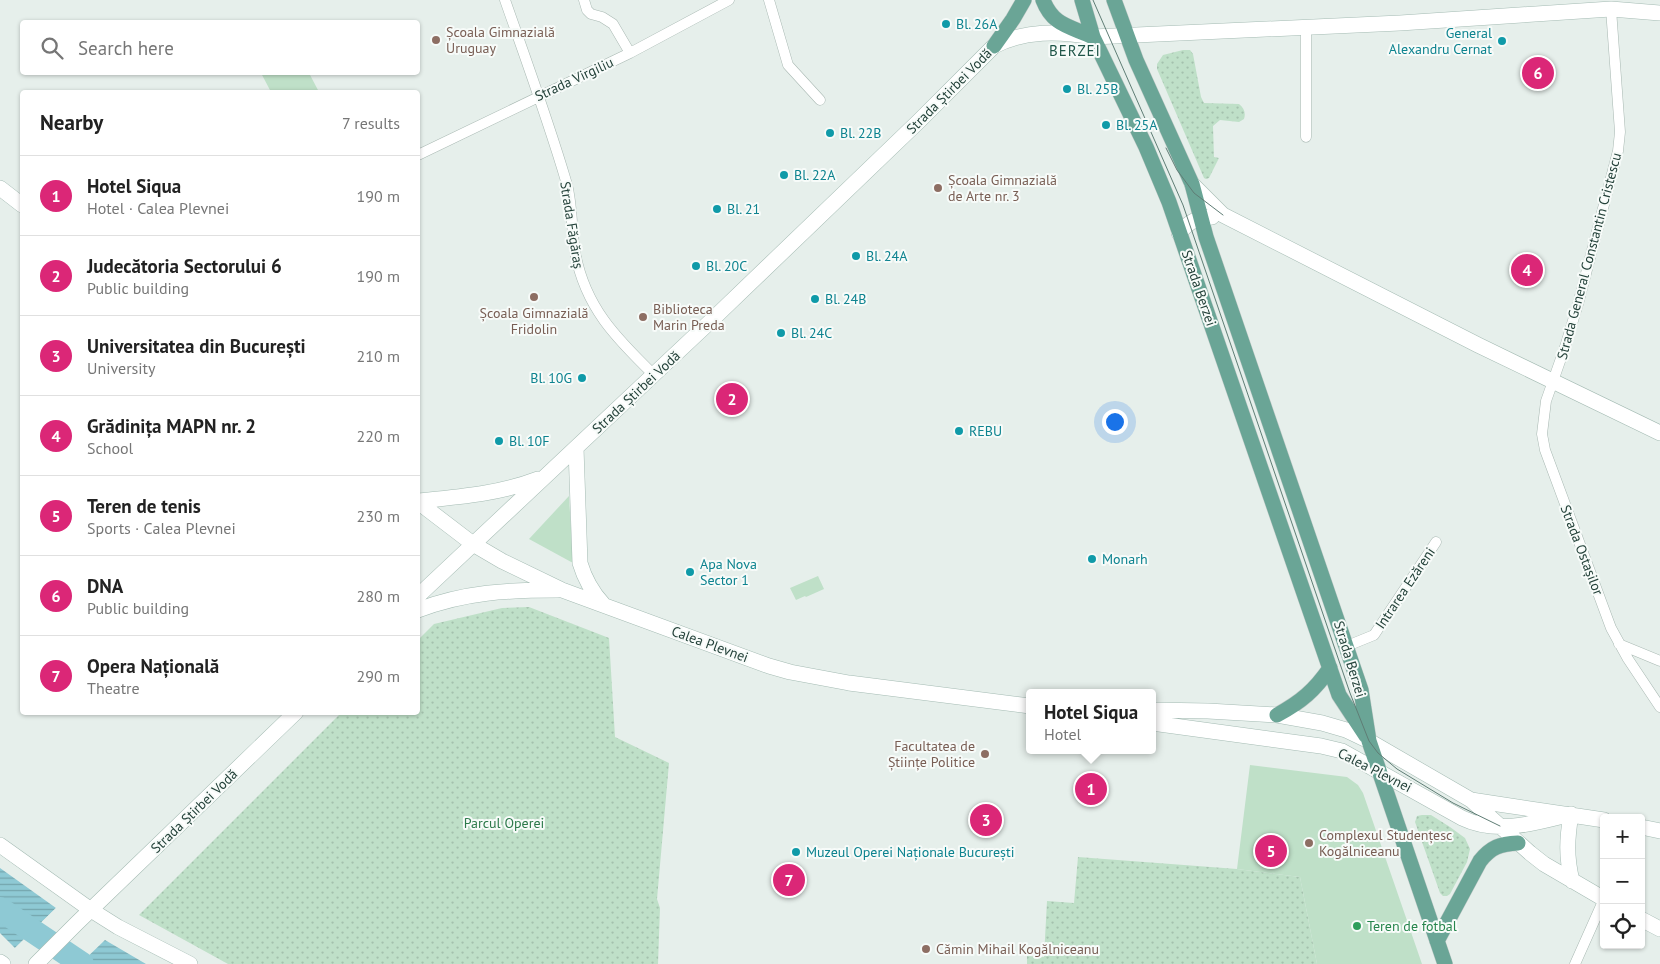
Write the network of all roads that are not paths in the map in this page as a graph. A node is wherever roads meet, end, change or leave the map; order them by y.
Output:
1 (505, 0) edge
2 (584, 0) edge
3 (729, 0) edge
4 (769, 0) edge
5 (1024, 0) edge
6 (1043, 0) edge
7 (1082, 0) edge
8 (1114, 0) edge
9 (1611, 10) junction
10 (1660, 13) edge
11 (1306, 28) junction
12 (1126, 35) junction
13 (1093, 37) junction
14 (994, 46) junction
15 (630, 53) junction
16 (538, 96) junction
17 (820, 100) dead end
18 (1306, 138) dead end
19 (420, 154) edge
20 (1192, 184) junction
21 (0, 188) edge
22 (20, 203) edge
23 (1223, 215) junction
24 (1201, 218) junction
25 (1179, 233) junction
26 (654, 375) junction
27 (1552, 381) junction
28 (1660, 433) edge
29 (576, 448) junction
30 (547, 476) junction
31 (420, 501) edge
32 (420, 503) edge
33 (1436, 542) dead end
34 (473, 544) junction
35 (562, 590) junction
36 (420, 594) edge
37 (604, 605) junction
38 (420, 609) edge
39 (1619, 644) junction
40 (1347, 646) junction
41 (1660, 661) edge
42 (1330, 668) junction
43 (1026, 705) edge
44 (1660, 707) edge
45 (1156, 710) edge
46 (293, 715) edge
47 (1277, 715) junction
48 (1156, 724) edge
49 (1368, 741) junction
50 (1378, 770) junction
51 (1472, 800) junction
52 (1571, 814) junction
53 (1600, 819) edge
54 (1500, 826) junction
55 (1645, 828) edge
56 (1660, 831) edge
57 (1518, 843) junction
58 (0, 845) edge
59 (1572, 881) junction
60 (1600, 897) edge
61 (1602, 904) edge
62 (91, 910) junction
63 (1645, 921) edge
64 (1660, 929) edge
65 (1437, 941) junction
66 (36, 964) edge
67 (190, 964) edge
68 (1445, 964) edge
69 (1576, 964) edge

1 - 16 street, Strada Făgăraș
2 - 15 street
3 - 15 street, Strada Virgiliu
4 - 17 street
5 - 14 main road
6 - 13 main road
7 - 13 main road, Strada Berzei
8 - 12 main road, Strada Berzei
9 - 10 main road, Strada Știrbei Vodă
9 - 11 main road, Strada Știrbei Vodă
9 - 27 street, Strada General Constantin Cristescu
11 - 12 main road, Strada Știrbei Vodă
11 - 18 street
12 - 13 main road, Strada Știrbei Vodă
12 - 20 main road, Strada Berzei
13 - 14 main road, Strada Știrbei Vodă
13 - 25 main road, Strada Berzei
14 - 26 main road, Strada Știrbei Vodă
15 - 16 street, Strada Virgiliu
16 - 19 street, Strada Virgiliu
16 - 26 street, Strada Făgăraș
20 - 23 main road
20 - 24 main road, Strada Berzei
21 - 22 main road
23 - 24 main road
23 - 27 main road
24 - 25 main road
24 - 40 main road, Strada Berzei
25 - 42 main road, Strada Berzei
26 - 29 main road, Strada Știrbei Vodă
27 - 28 main road
27 - 39 street, Strada Ostașilor
29 - 30 main road, Strada Știrbei Vodă
29 - 37 main road
30 - 31 main road
30 - 34 main road, Strada Știrbei Vodă
32 - 34 main road, Calea Plevnei
33 - 40 street, Intrarea Ezăreni
34 - 35 main road, Calea Plevnei
34 - 36 main road, Strada Știrbei Vodă
35 - 37 main road, Calea Plevnei
35 - 38 main road
37 - 43 main road, Calea Plevnei
39 - 41 street
39 - 44 street, Strada Ostașilor
40 - 49 main road, Strada Berzei
42 - 47 main road
42 - 49 main road, Strada Berzei
45 - 47 main road, Calea Plevnei
46 - 62 main road, Strada Știrbei Vodă
47 - 49 main road, Calea Plevnei
48 - 50 main road, Calea Plevnei
49 - 50 main road
49 - 51 main road, Calea Plevnei
50 - 54 main road, Calea Plevnei
50 - 65 main road
51 - 52 main road, Calea Plevnei
51 - 54 main road, Calea Plevnei
52 - 53 main road, Calea Plevnei
52 - 54 main road
52 - 59 main road
54 - 57 main road, Calea Plevnei
55 - 56 main road
57 - 59 main road, Calea Plevnei
57 - 65 main road
58 - 62 main road
59 - 60 main road, Calea Plevnei
61 - 69 street
62 - 66 main road, Strada Știrbei Vodă
62 - 67 main road
63 - 64 main road
65 - 68 main road

